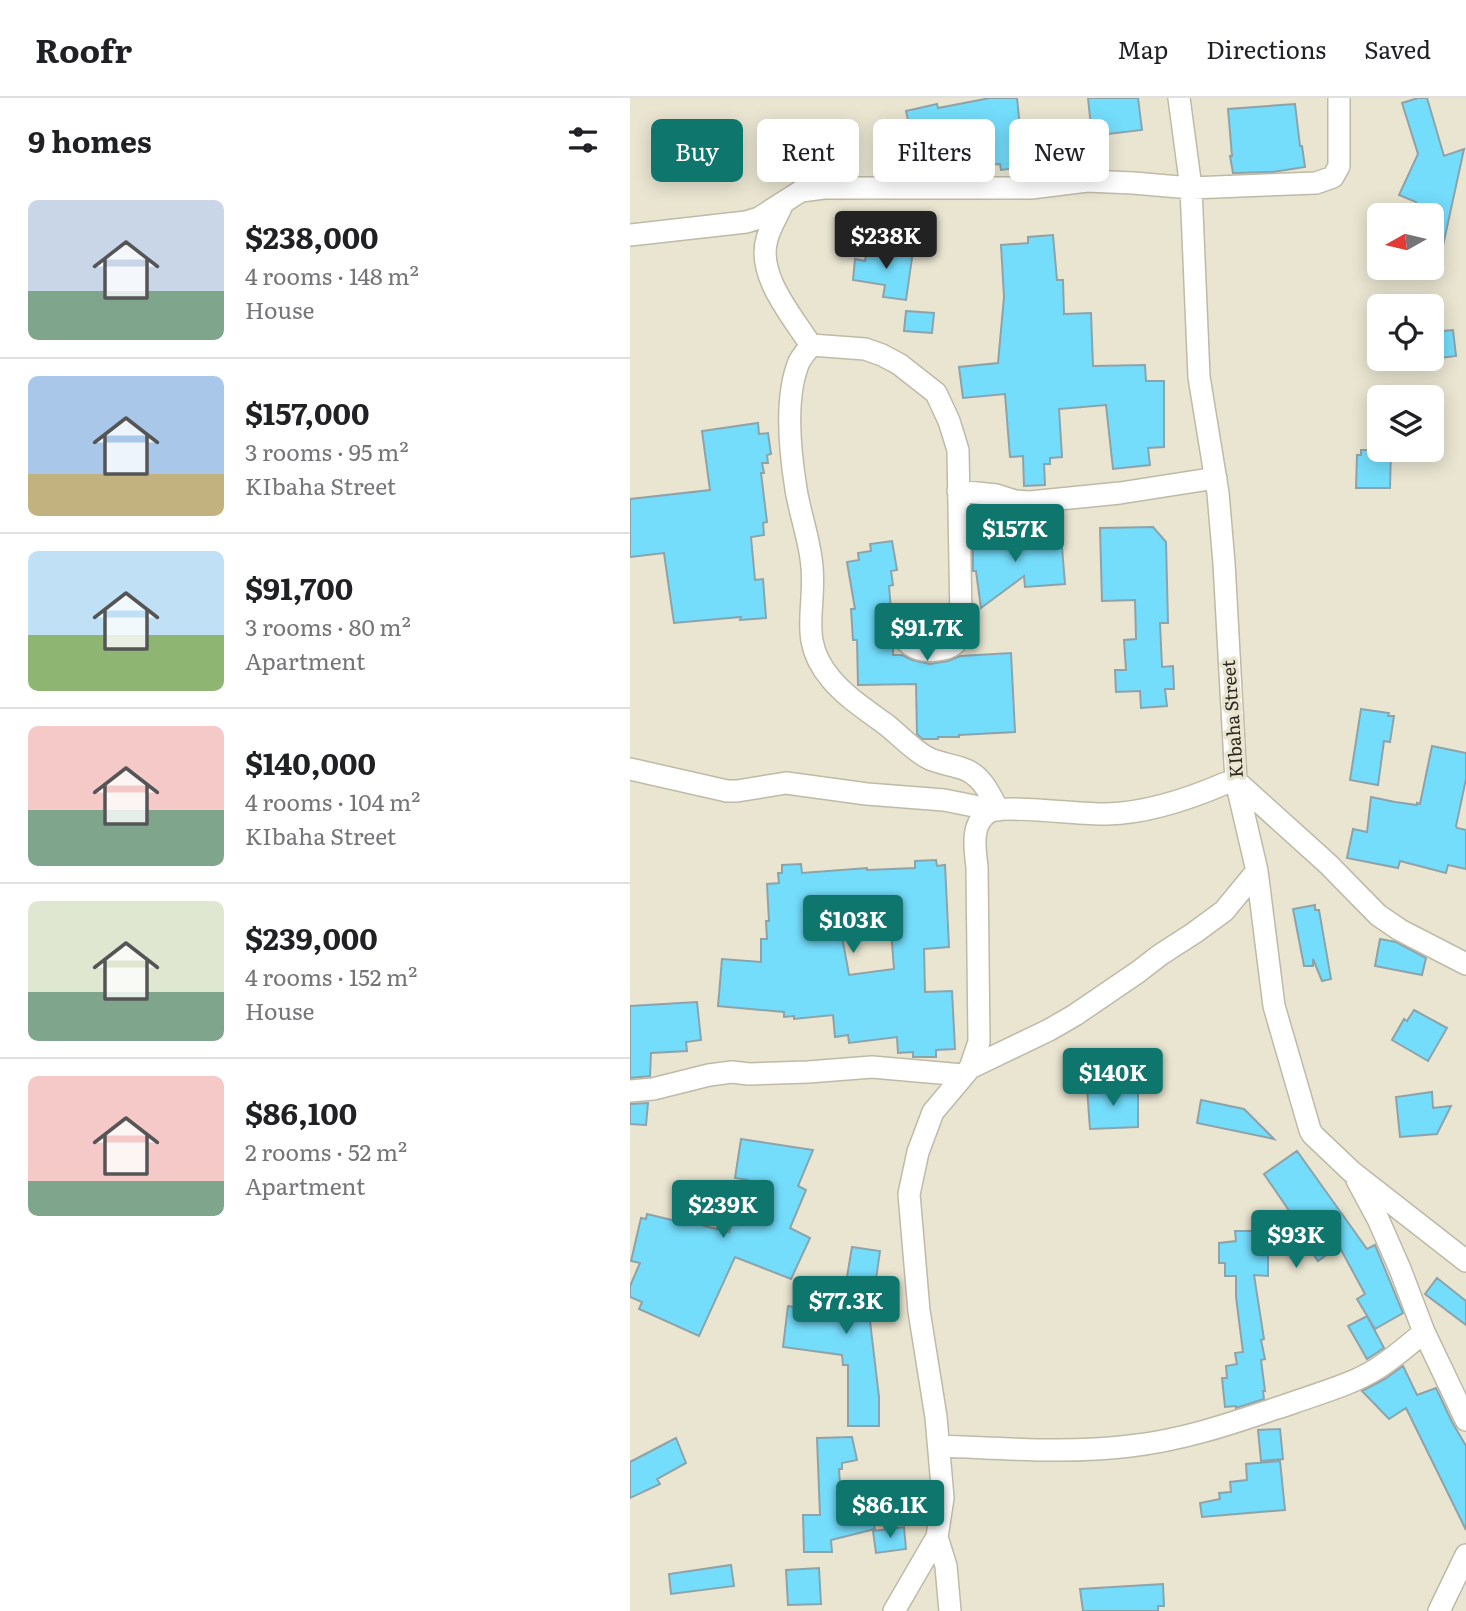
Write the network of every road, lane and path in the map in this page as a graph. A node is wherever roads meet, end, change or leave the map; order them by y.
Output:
1 (1179, 98) edge
2 (1339, 98) edge
3 (1191, 188) junction
4 (783, 203) junction
5 (630, 235) edge
6 (811, 345) junction
7 (1216, 478) junction
8 (958, 491) junction
9 (896, 622) dead end
10 (630, 769) edge
11 (1231, 782) junction
12 (995, 810) junction
13 (1257, 871) junction
14 (1466, 964) edge
15 (967, 1071) junction
16 (630, 1091) edge
17 (1352, 1172) junction
18 (1466, 1261) edge
19 (1424, 1332) junction
20 (1466, 1420) edge
21 (939, 1446) junction
22 (937, 1537) junction
23 (1466, 1555) edge
24 (894, 1611) edge
25 (950, 1611) edge
26 (1439, 1611) edge

1 - 3 street, KIbaha Street
2 - 3 street
3 - 4 street
3 - 7 street, KIbaha Street
4 - 5 street
4 - 6 street
6 - 8 street
6 - 12 street
7 - 8 street
7 - 11 street, KIbaha Street
8 - 9 street
10 - 12 street
11 - 12 street
11 - 13 street, KIbaha Street
11 - 14 street
12 - 15 street
13 - 15 street
13 - 17 street, KIbaha Street
15 - 16 street
15 - 21 street
17 - 18 street, KIbaha Street
17 - 19 street
19 - 20 street
19 - 21 street
21 - 22 street
22 - 24 street
22 - 25 street
23 - 26 street

